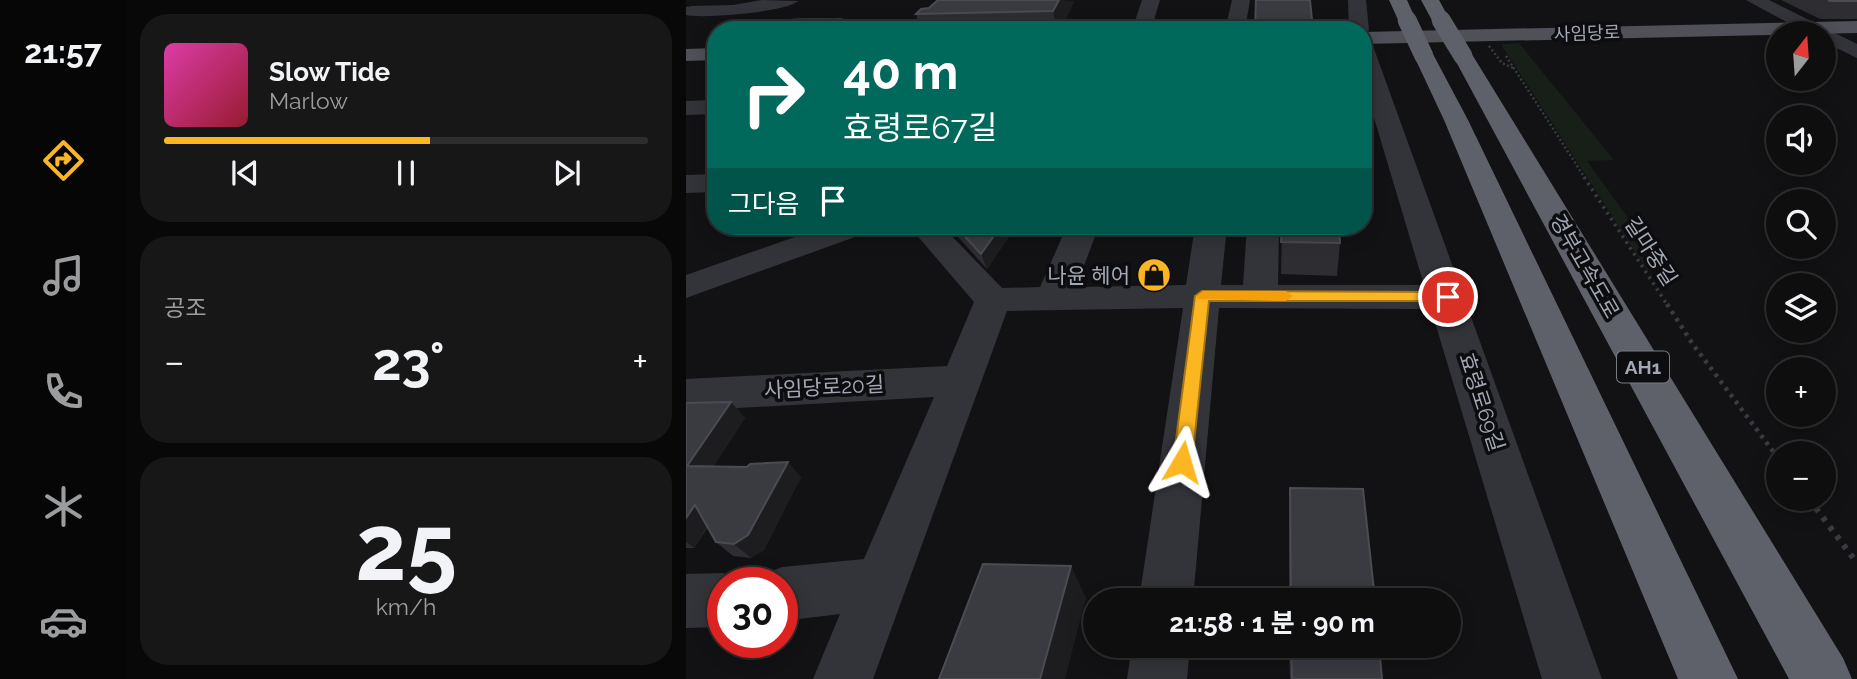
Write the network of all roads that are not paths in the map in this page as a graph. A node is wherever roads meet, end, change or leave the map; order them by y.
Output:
1 (711, 0) edge
2 (1151, 0) edge
3 (1241, 0) edge
4 (1357, 0) edge
5 (1398, 0) edge
6 (1430, 0) edge
7 (1755, 0) edge
8 (789, 1) edge
9 (735, 9) junction
10 (689, 12) edge
11 (716, 21) edge
12 (1144, 21) edge
13 (1237, 21) edge
14 (1358, 21) edge
15 (1797, 21) edge
16 (707, 27) edge
17 (1857, 27) edge
18 (704, 29) dead end
19 (1836, 30) edge
20 (1766, 33) edge
21 (1372, 38) edge
22 (1836, 41) edge
23 (1857, 52) edge
24 (707, 54) edge
25 (686, 55) edge
26 (1372, 89) edge
27 (686, 107) edge
28 (707, 107) edge
29 (707, 183) edge
30 (686, 184) edge
31 (830, 235) edge
32 (933, 235) edge
33 (1079, 235) edge
34 (1210, 235) edge
35 (1263, 235) edge
36 (686, 287) edge
37 (1202, 296) junction
38 (1260, 296) junction
39 (1448, 297) junction
40 (1052, 299) junction
41 (993, 300) junction
42 (961, 380) junction
43 (686, 395) edge
44 (880, 584) junction
45 (1167, 588) edge
46 (798, 592) edge
47 (707, 600) edge
48 (686, 601) edge
49 (1160, 658) edge
50 (843, 679) edge
51 (1157, 679) edge
52 (1572, 679) edge
53 (1708, 679) edge
54 (1822, 679) edge

1 - 10 street
2 - 12 street
3 - 13 street
4 - 14 street
5 - 53 highway, bridge
6 - 54 highway, 경부고속도로 / AH1, bridge
7 - 15 street
8 - 9 street
9 - 10 street
9 - 11 street
16 - 18 street
17 - 19 main road, 사임당로
20 - 21 main road, 사임당로
22 - 23 street, 사임당로
24 - 25 main road
26 - 39 street, 효령로69길
27 - 28 street
29 - 30 street
31 - 36 street
32 - 41 street
33 - 40 street
34 - 37 street
35 - 38 street
37 - 38 street
37 - 40 street
37 - 45 street
38 - 39 street
39 - 52 street, 효령로69길
40 - 41 street
41 - 42 street
42 - 43 street, 사임당로20길
42 - 44 street
44 - 46 street
44 - 50 street
47 - 48 street
49 - 51 street

